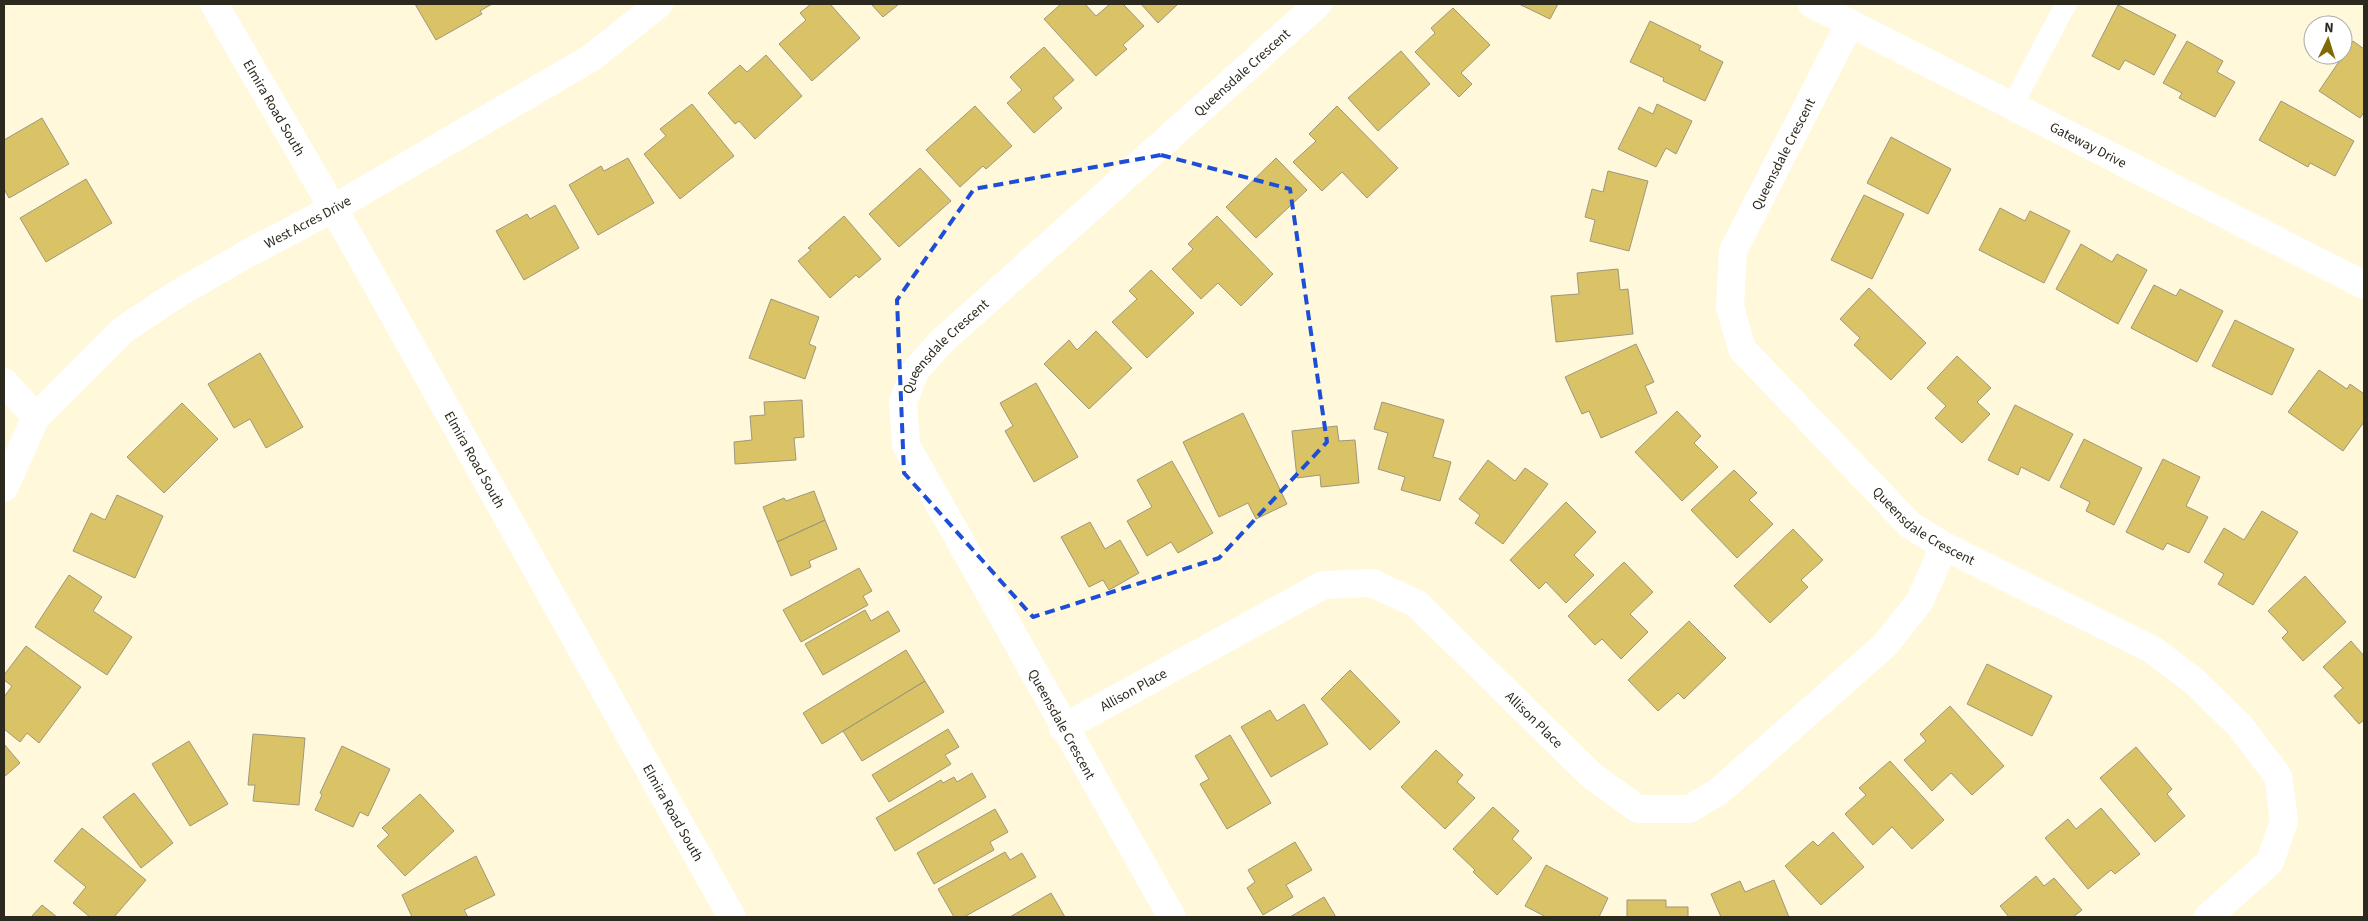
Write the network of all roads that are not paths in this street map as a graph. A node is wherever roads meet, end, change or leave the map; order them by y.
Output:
1 (214, 4) edge
2 (1318, 4) edge
3 (1812, 4) edge
4 (2066, 4) edge
5 (644, 9) edge
6 (1850, 23) junction
7 (2012, 106) junction
8 (334, 208) junction
9 (2364, 285) edge
10 (4, 382) edge
11 (36, 417) junction
12 (4, 488) edge
13 (1944, 546) junction
14 (1064, 728) junction
15 (732, 917) edge
16 (1172, 917) edge
17 (2208, 917) edge

1 - 8 street, Elmira Road South
2 - 14 street, Queensdale Crescent
3 - 6 street, Gateway Drive
4 - 7 lane
5 - 8 street, West Acres Drive
6 - 7 street, Gateway Drive
6 - 13 street, Queensdale Crescent
7 - 9 street, Gateway Drive
8 - 11 street, West Acres Drive
8 - 15 street, Elmira Road South
10 - 11 street
11 - 12 street, West Acres Drive
13 - 14 street, Allison Place
13 - 17 street, Queensdale Crescent
14 - 16 street, Queensdale Crescent

